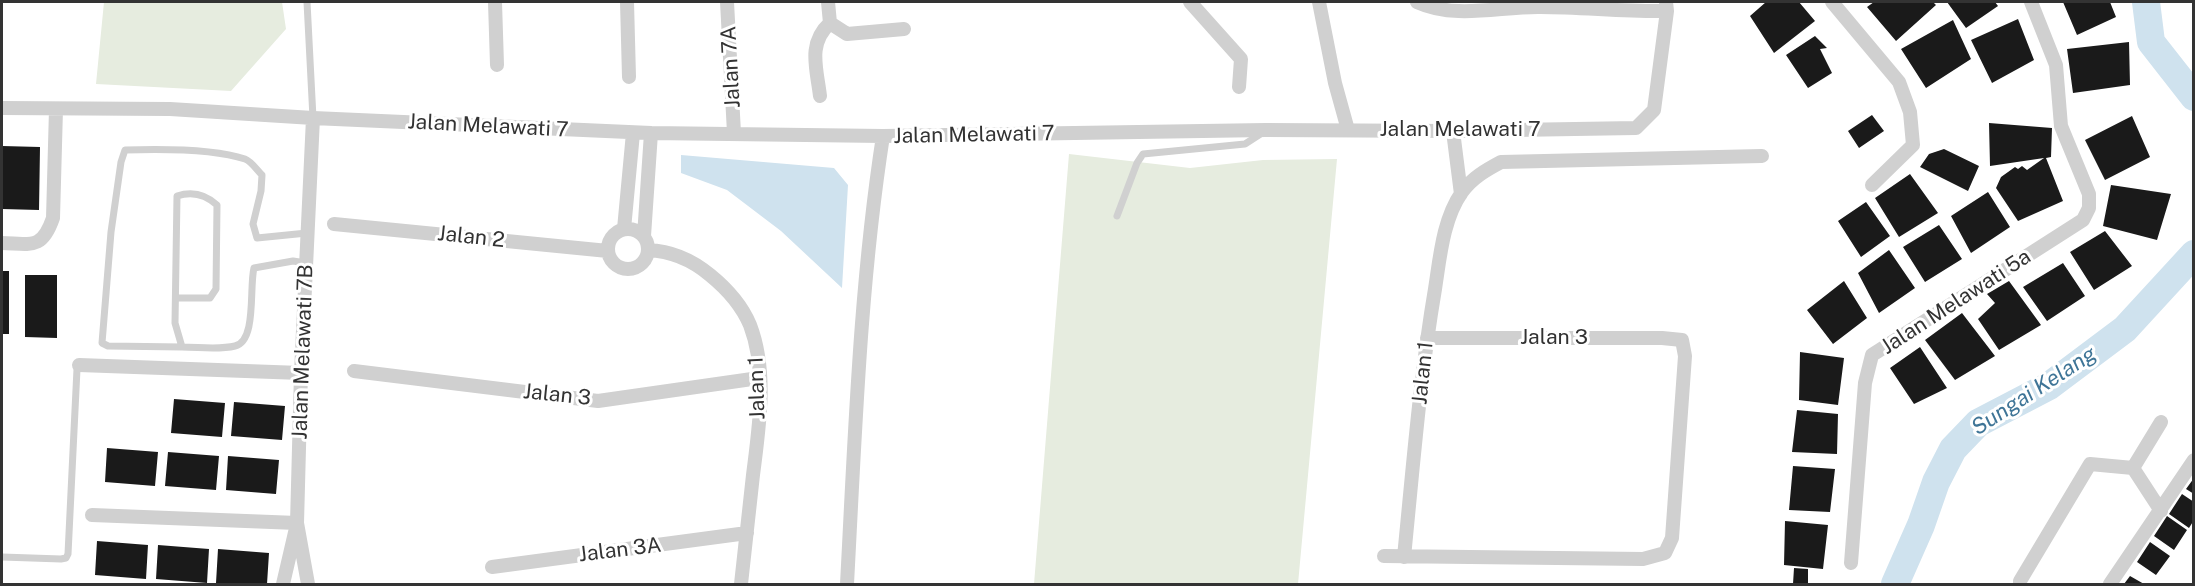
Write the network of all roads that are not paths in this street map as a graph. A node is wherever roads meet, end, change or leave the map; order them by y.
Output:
1 (308, 2) edge
2 (495, 2) edge
3 (627, 2) edge
4 (728, 2) edge
5 (828, 2) edge
6 (1190, 2) edge
7 (1319, 2) edge
8 (1418, 2) edge
9 (1832, 2) edge
10 (2031, 2) edge
11 (1540, 4) edge
12 (1666, 6) edge
13 (830, 23) junction
14 (903, 29) dead end
15 (497, 65) dead end
16 (629, 77) dead end
17 (1239, 87) dead end
18 (820, 96) dead end
19 (2, 108) edge
20 (56, 109) junction
21 (313, 118) junction
22 (1348, 129) junction
23 (1266, 130) junction
24 (1453, 131) junction
25 (633, 133) junction
26 (651, 133) junction
27 (734, 134) junction
28 (883, 136) junction
29 (1762, 156) dead end
30 (1872, 185) dead end
31 (1461, 194) junction
32 (1117, 216) dead end
33 (334, 224) dead end
34 (624, 229) junction
35 (307, 233) junction
36 (644, 236) junction
37 (2, 243) edge
38 (648, 250) junction
39 (608, 251) junction
40 (306, 263) junction
41 (176, 298) junction
42 (1426, 338) junction
43 (182, 347) junction
44 (79, 365) joint
45 (354, 371) dead end
46 (301, 373) junction
47 (759, 378) junction
48 (2161, 422) dead end
49 (2193, 460) edge
50 (2133, 468) junction
51 (2160, 511) junction
52 (92, 515) dead end
53 (297, 523) junction
54 (747, 533) junction
55 (1384, 556) dead end
56 (1404, 556) junction
57 (2, 557) edge
58 (1851, 563) dead end
59 (492, 567) dead end
60 (283, 585) edge
61 (308, 585) edge
62 (741, 585) edge
63 (847, 585) edge
64 (2020, 585) edge
65 (2110, 585) edge

1 - 21 lane
2 - 15 street
3 - 16 street
4 - 27 street, Jalan 7A
5 - 13 street
6 - 17 street
7 - 22 street
8 - 11 street
9 - 30 street
10 - 58 street, Jalan Melawati 5a
11 - 12 street
12 - 24 street, Jalan Melawati 7
13 - 14 street
13 - 18 street
19 - 20 street, Jalan Melawati 7
20 - 21 street, Jalan Melawati 7
20 - 37 street
21 - 25 street, Jalan Melawati 7
21 - 35 street, Jalan Melawati 7B
22 - 23 street, Jalan Melawati 7
22 - 24 street, Jalan Melawati 7
23 - 28 street, Jalan Melawati 7
23 - 32 lane
24 - 31 street
25 - 26 street, Jalan Melawati 7
25 - 34 street
26 - 27 street, Jalan Melawati 7
26 - 36 street
27 - 28 street, Jalan Melawati 7
28 - 63 street
29 - 31 street
31 - 42 street, Jalan 1
33 - 39 street, Jalan 2
34 - 36 street
34 - 39 street
35 - 40 street, Jalan Melawati 7B
35 - 43 lane
36 - 38 street
38 - 39 street
38 - 47 street, Jalan 1
40 - 43 lane
40 - 46 street, Jalan Melawati 7B
41 - 41 lane
41 - 43 lane
42 - 56 street, Jalan 1
42 - 56 street, Jalan 3
44 - 46 street
44 - 57 lane
45 - 47 street, Jalan 3
46 - 53 street, Jalan Melawati 7B
47 - 54 street, Jalan 1
48 - 50 street
49 - 51 street
50 - 51 street
50 - 64 street
51 - 65 street
52 - 53 street
53 - 60 street
53 - 61 street, Jalan Melawati 7B
54 - 59 street, Jalan 3A
54 - 62 street, Jalan 1
55 - 56 street

